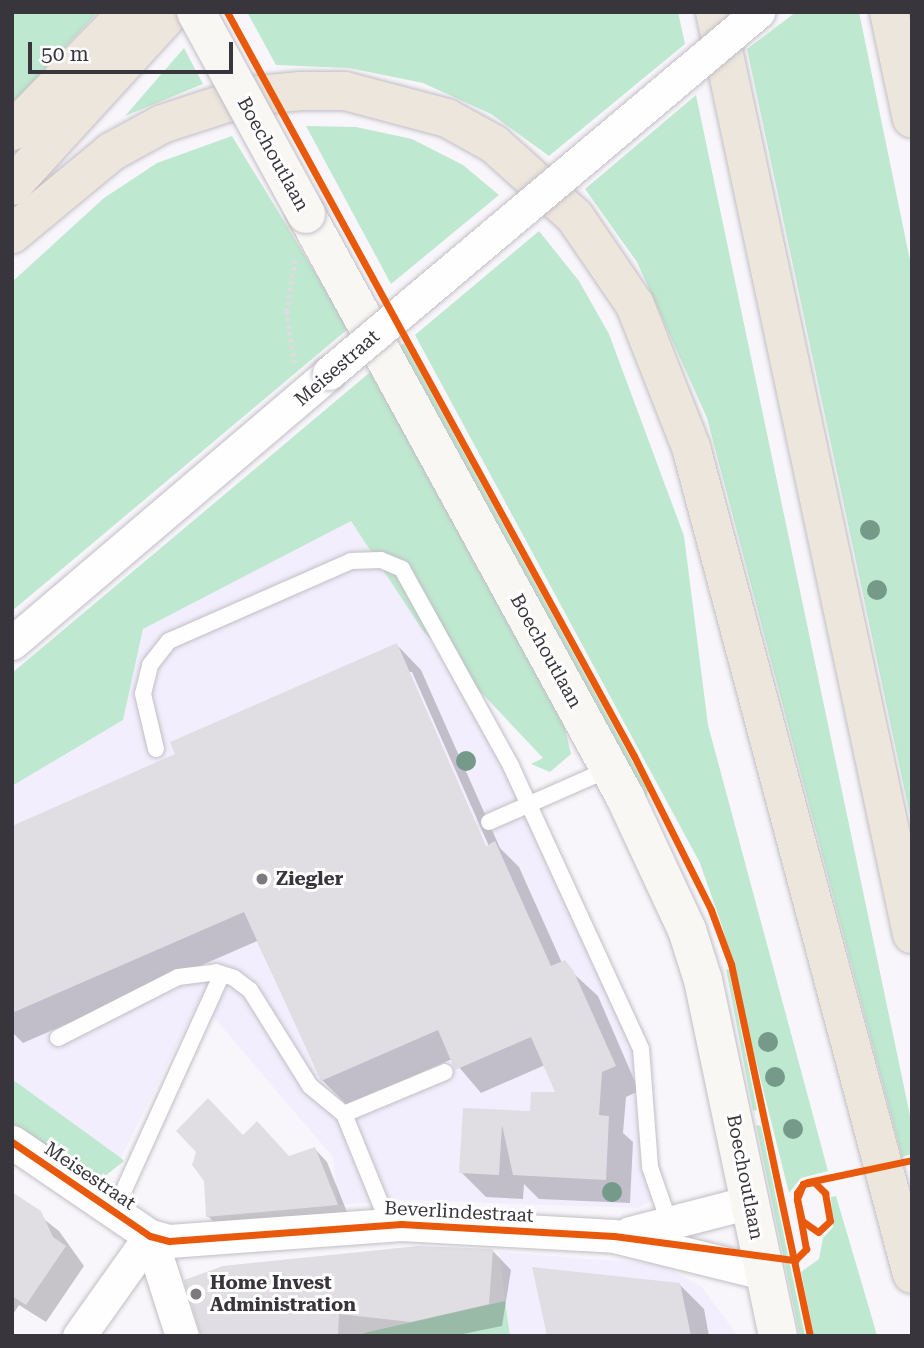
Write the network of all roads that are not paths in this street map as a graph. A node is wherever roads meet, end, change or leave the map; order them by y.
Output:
1 (128, 12) edge
2 (171, 12) edge
3 (196, 12) edge
4 (715, 12) edge
5 (758, 12) edge
6 (889, 12) edge
7 (912, 119) edge
8 (12, 131) edge
9 (12, 186) edge
10 (13, 233) edge
11 (12, 642) edge
12 (156, 749) dead end
13 (610, 769) junction
14 (529, 805) junction
15 (489, 822) dead end
16 (912, 934) edge
17 (222, 974) junction
18 (58, 1038) dead end
19 (445, 1072) dead end
20 (344, 1114) junction
21 (12, 1142) edge
22 (750, 1202) junction
23 (114, 1212) junction
24 (389, 1224) junction
25 (670, 1225) junction
26 (150, 1236) junction
27 (614, 1236) junction
28 (764, 1273) junction
29 (912, 1274) edge
30 (79, 1336) edge
31 (183, 1336) edge
32 (778, 1336) edge

1 - 8 highway
2 - 9 highway
3 - 13 main road, Boechoutlaan, bridge
4 - 16 highway
5 - 11 street, Meisestraat, bridge
6 - 7 highway
10 - 29 highway
12 - 14 lane
13 - 14 lane
13 - 22 main road, Boechoutlaan
14 - 15 lane
14 - 25 lane
17 - 18 lane
17 - 20 lane
17 - 23 lane, Meisestraat
19 - 20 lane
20 - 24 lane
21 - 23 street, Meisestraat
22 - 25 street, Beverlindestraat
22 - 28 main road, Boechoutlaan
23 - 26 street, Meisestraat
24 - 26 street, Beverlindestraat
24 - 27 street, Beverlindestraat
25 - 27 street, Beverlindestraat
26 - 30 street
26 - 31 street
27 - 28 street, Beverlindestraat
28 - 32 main road, Boechoutlaan

